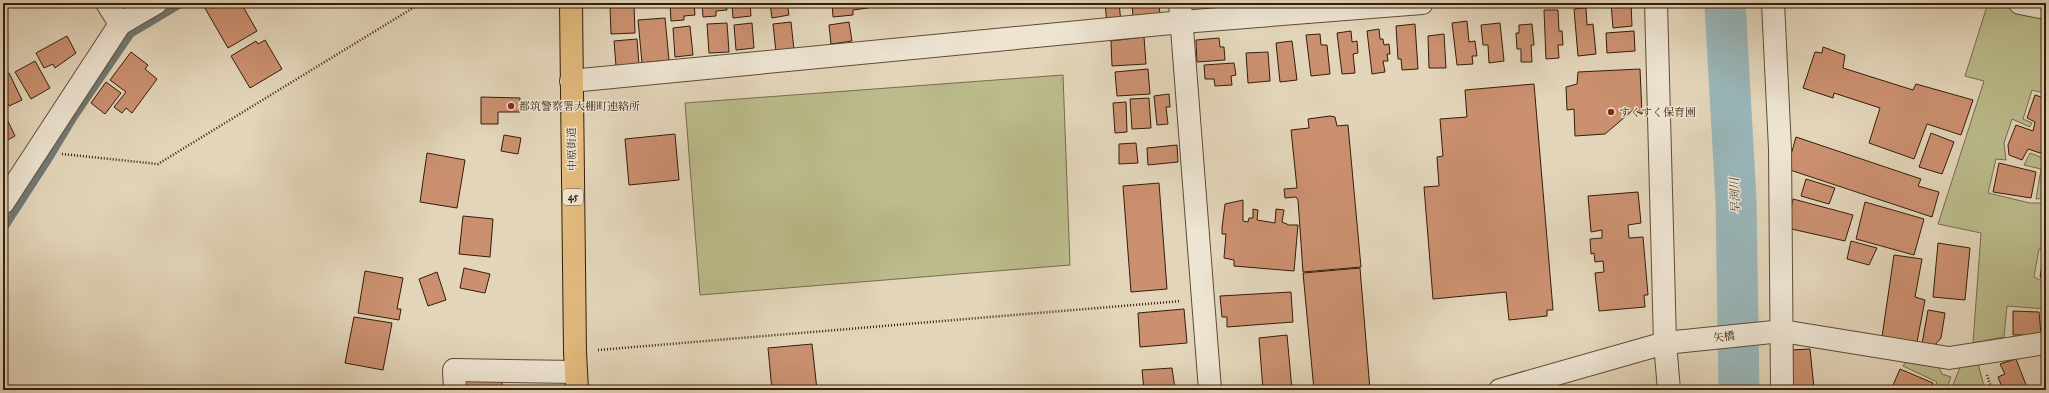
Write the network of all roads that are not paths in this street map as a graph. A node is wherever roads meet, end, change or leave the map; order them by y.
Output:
1 (107, 3) edge
2 (156, 3) edge
3 (571, 3) edge
4 (1422, 3) edge
5 (1656, 3) edge
6 (1773, 3) edge
7 (2020, 3) edge
8 (2046, 8) edge
9 (1181, 13) edge
10 (120, 24) junction
11 (572, 81) junction
12 (3, 203) edge
13 (1782, 331) junction
14 (1665, 343) junction
15 (2046, 344) edge
16 (576, 371) edge
17 (455, 390) edge
18 (1210, 390) edge
19 (1500, 390) edge
20 (1669, 390) edge
21 (1782, 390) edge

1 - 10 street
2 - 10 street
3 - 11 main road, 中原街道 / 45
4 - 9 street
5 - 14 street
6 - 13 street
7 - 8 street
9 - 11 street
9 - 18 street
10 - 12 street
11 - 16 main road, 中原街道 / 45
13 - 14 street, 矢橋
13 - 15 street, 矢橋
13 - 21 street
14 - 19 street, 矢橋
14 - 20 street
16 - 17 street

